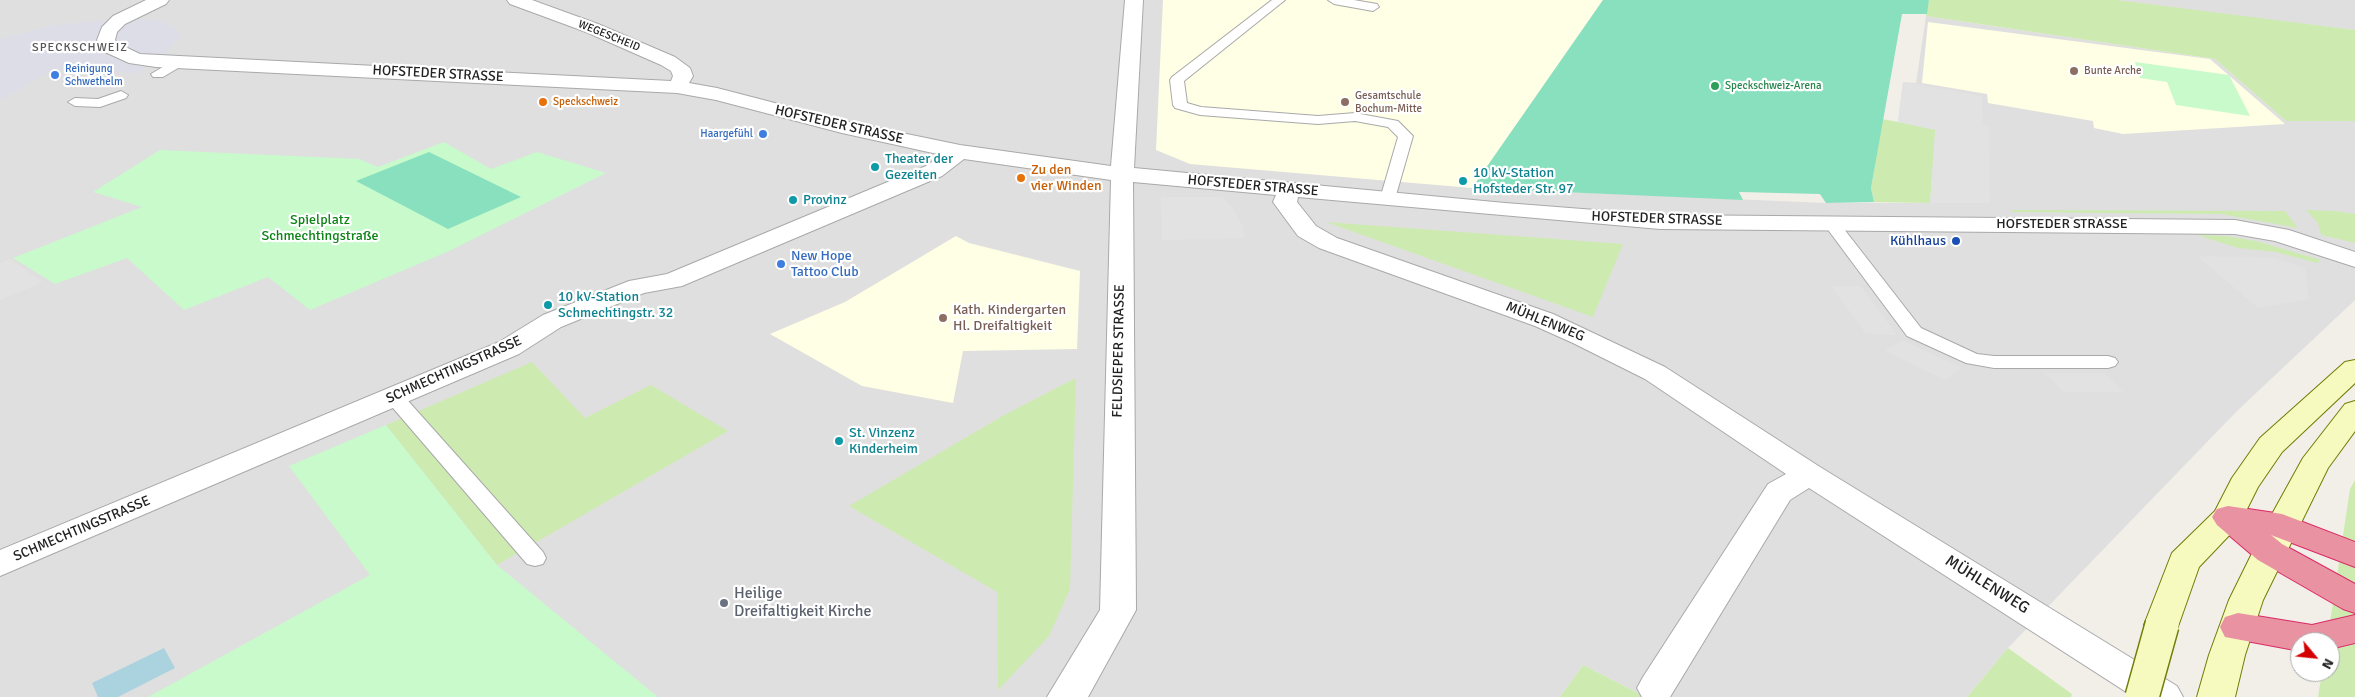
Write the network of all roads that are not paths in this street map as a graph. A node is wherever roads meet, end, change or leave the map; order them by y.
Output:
1 (160, 0) edge
2 (516, 0) edge
3 (1134, 0) edge
4 (1279, 0) edge
5 (1334, 0) edge
6 (1372, 8) dead end
7 (678, 87) junction
8 (121, 95) dead end
9 (75, 102) dead end
10 (960, 152) junction
11 (1122, 174) junction
12 (1289, 189) junction
13 (1388, 199) junction
14 (1831, 223) junction
15 (2355, 260) edge
16 (2108, 362) dead end
17 (2355, 368) edge
18 (394, 397) junction
19 (2355, 410) edge
20 (1809, 474) junction
21 (2228, 517) junction
22 (2276, 538) junction
23 (2355, 555) edge
24 (535, 558) dead end
25 (1, 562) edge
26 (2355, 600) edge
27 (2355, 629) edge
28 (2233, 641) junction
29 (1656, 688) dead end
30 (1074, 695) edge
31 (2142, 697) edge
32 (2164, 697) edge
33 (2216, 697) edge

1 - 7 street, HOFSTEDER STRASSE
2 - 7 street, WEGESCHEID
3 - 11 street, FELDSIEPER STRASSE
4 - 13 lane
5 - 6 lane
7 - 10 street, HOFSTEDER STRASSE
8 - 9 lane
10 - 11 street, HOFSTEDER STRASSE
10 - 18 street, SCHMECHTINGSTRASSE
11 - 12 street, HOFSTEDER STRASSE
11 - 30 street, FELDSIEPER STRASSE
12 - 13 street, HOFSTEDER STRASSE
12 - 20 street, MÜHLENWEG
13 - 14 street, HOFSTEDER STRASSE
14 - 15 street, HOFSTEDER STRASSE
14 - 16 lane
17 - 21 street
18 - 24 lane
18 - 25 street, SCHMECHTINGSTRASSE
19 - 22 street
20 - 29 street
20 - 32 street, MÜHLENWEG
21 - 22 highway
21 - 31 street, bridge
22 - 23 highway
22 - 26 highway
22 - 28 street
27 - 28 highway
28 - 33 street

